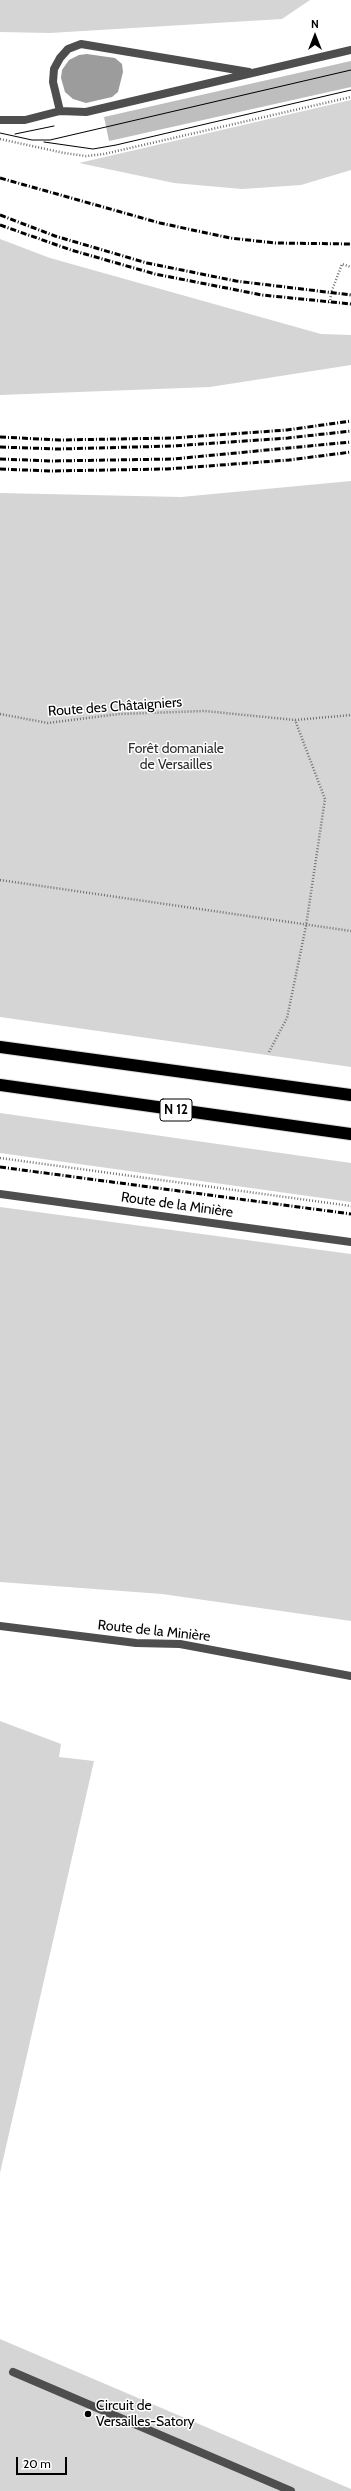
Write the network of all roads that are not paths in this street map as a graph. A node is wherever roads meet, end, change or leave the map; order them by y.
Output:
1 (351, 50) edge
2 (254, 72) junction
3 (60, 111) junction
4 (0, 120) edge
5 (0, 1047) edge
6 (0, 1085) edge
7 (351, 1095) edge
8 (351, 1134) edge
9 (0, 1194) edge
10 (351, 1242) edge
11 (0, 1626) edge
12 (351, 1676) edge
13 (14, 2372) dead end
14 (292, 2491) edge

1 - 2 street
2 - 3 street
2 - 3 street
3 - 4 street
5 - 7 highway
6 - 8 highway, N 12
9 - 10 street, Route de la Minière
11 - 12 street, Route de la Minière
13 - 14 street

